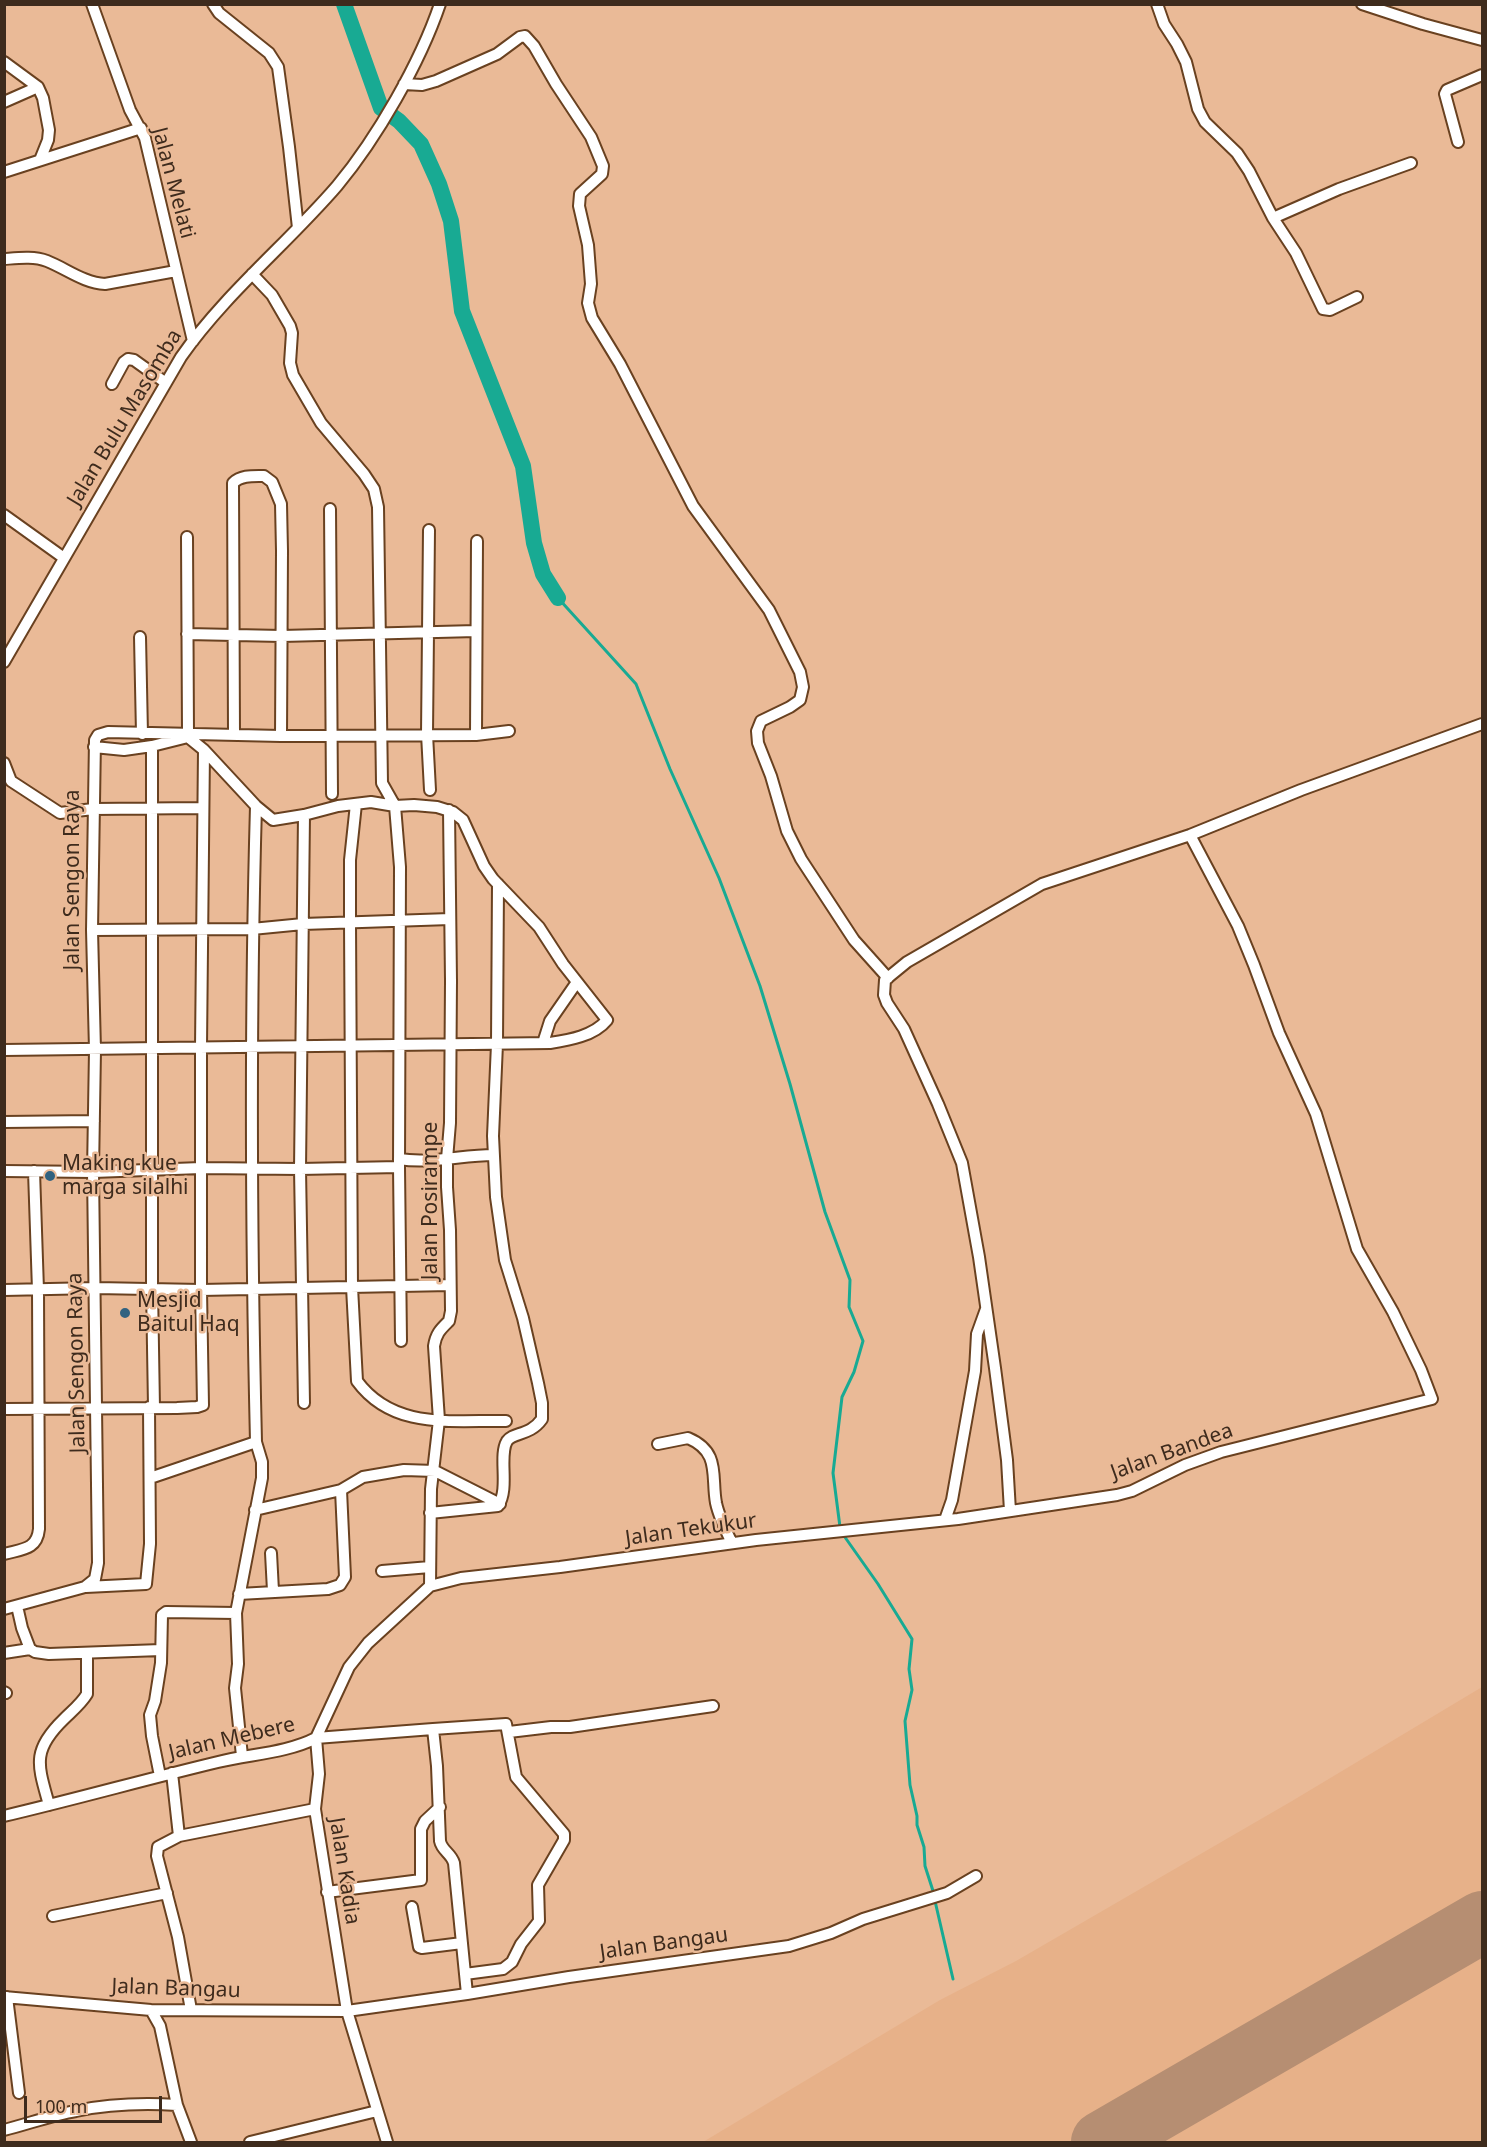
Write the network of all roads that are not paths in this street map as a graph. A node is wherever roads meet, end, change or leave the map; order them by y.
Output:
1 (92, 4) edge
2 (213, 4) edge
3 (440, 4) edge
4 (1157, 4) edge
5 (1362, 4) edge
6 (1482, 40) edge
7 (4, 62) edge
8 (1482, 75) edge
9 (404, 84) junction
10 (38, 87) junction
11 (4, 102) edge
12 (141, 128) junction
13 (1458, 141) dead end
14 (40, 160) junction
15 (1411, 163) dead end
16 (4, 172) edge
17 (1273, 218) junction
18 (298, 228) junction
19 (4, 259) edge
20 (176, 271) junction
21 (252, 274) junction
22 (1357, 297) dead end
23 (193, 341) junction
24 (166, 383) junction
25 (112, 384) dead end
26 (330, 509) dead end
27 (4, 515) edge
28 (429, 530) dead end
29 (187, 537) dead end
30 (477, 541) dead end
31 (64, 558) junction
32 (476, 631) junction
33 (428, 632) junction
34 (380, 633) junction
35 (187, 634) junction
36 (234, 634) junction
37 (330, 634) junction
38 (282, 636) junction
39 (140, 637) dead end
40 (4, 662) edge
41 (1482, 724) edge
42 (509, 731) dead end
43 (188, 733) junction
44 (142, 734) junction
45 (381, 734) junction
46 (427, 734) junction
47 (234, 735) junction
48 (476, 735) junction
49 (281, 736) junction
50 (331, 736) junction
51 (152, 746) junction
52 (94, 747) junction
53 (204, 750) junction
54 (4, 764) edge
55 (430, 790) dead end
56 (332, 794) dead end
57 (356, 804) junction
58 (256, 806) junction
59 (395, 806) junction
60 (153, 808) junction
61 (202, 808) junction
62 (93, 809) junction
63 (449, 810) junction
64 (304, 815) junction
65 (1190, 835) junction
66 (498, 884) junction
67 (450, 919) junction
68 (401, 921) junction
69 (350, 923) junction
70 (303, 924) junction
71 (153, 929) junction
72 (252, 929) junction
73 (93, 930) junction
74 (202, 930) junction
75 (888, 978) junction
76 (577, 982) junction
77 (450, 1043) junction
78 (543, 1043) junction
79 (496, 1044) junction
80 (352, 1045) junction
81 (251, 1046) junction
82 (300, 1046) junction
83 (401, 1046) junction
84 (152, 1047) junction
85 (201, 1047) junction
86 (4, 1050) edge
87 (95, 1050) junction
88 (94, 1121) junction
89 (4, 1122) edge
90 (494, 1155) junction
91 (447, 1158) junction
92 (399, 1163) junction
93 (351, 1167) junction
94 (201, 1168) junction
95 (251, 1168) junction
96 (300, 1169) junction
97 (4, 1171) edge
98 (34, 1171) junction
99 (152, 1171) junction
100 (93, 1172) junction
101 (450, 1285) junction
102 (301, 1286) junction
103 (400, 1286) junction
104 (252, 1287) junction
105 (352, 1287) junction
106 (96, 1288) junction
107 (152, 1288) junction
108 (4, 1290) edge
109 (38, 1290) junction
110 (201, 1290) junction
111 (986, 1308) junction
112 (401, 1341) dead end
113 (304, 1403) dead end
114 (152, 1407) junction
115 (38, 1408) junction
116 (97, 1408) junction
117 (4, 1409) edge
118 (439, 1420) junction
119 (506, 1421) dead end
120 (256, 1442) junction
121 (658, 1444) dead end
122 (435, 1471) junction
123 (150, 1478) junction
124 (341, 1490) junction
125 (500, 1504) junction
126 (255, 1510) junction
127 (1010, 1511) junction
128 (430, 1513) junction
129 (958, 1519) joint
130 (945, 1520) junction
131 (732, 1544) junction
132 (271, 1553) dead end
133 (4, 1554) edge
134 (430, 1567) junction
135 (382, 1571) dead end
136 (430, 1586) junction
137 (86, 1587) junction
138 (273, 1591) junction
139 (239, 1594) junction
140 (17, 1606) junction
141 (4, 1609) edge
142 (236, 1613) junction
143 (30, 1649) junction
144 (161, 1650) junction
145 (4, 1653) edge
146 (87, 1653) junction
147 (714, 1706) dead end
148 (433, 1729) junction
149 (509, 1732) junction
150 (316, 1738) junction
151 (242, 1756) junction
152 (172, 1773) junction
153 (160, 1776) junction
154 (49, 1805) junction
155 (440, 1808) junction
156 (315, 1809) junction
157 (4, 1816) edge
158 (179, 1836) junction
159 (976, 1876) dead end
160 (327, 1892) junction
161 (167, 1893) junction
162 (412, 1907) dead end
163 (53, 1916) dead end
164 (462, 1943) junction
165 (465, 1974) junction
166 (467, 1994) junction
167 (5, 1997) edge
168 (151, 2010) junction
169 (191, 2010) junction
170 (347, 2011) junction
171 (19, 2093) dead end
172 (177, 2105) junction
173 (377, 2111) junction
174 (4, 2130) edge
175 (191, 2142) edge
176 (250, 2142) edge
177 (387, 2142) edge

1 - 12 street, Jalan Melati
2 - 18 street
3 - 9 street, Jalan Bulu Masomba
4 - 17 street
5 - 6 street
7 - 10 street
8 - 13 street
9 - 18 street, Jalan Bulu Masomba
9 - 75 street
10 - 11 street
10 - 14 street
12 - 14 street
12 - 20 street, Jalan Melati
14 - 16 street
15 - 17 street
17 - 22 street
18 - 21 street, Jalan Bulu Masomba
19 - 20 street
20 - 23 street, Jalan Melati
21 - 23 street, Jalan Bulu Masomba
21 - 34 street
23 - 24 street, Jalan Bulu Masomba
24 - 25 street
24 - 31 street, Jalan Bulu Masomba
26 - 37 street
27 - 31 street
28 - 33 street
29 - 35 street
30 - 32 street
31 - 40 street, Jalan Bulu Masomba
32 - 33 street
32 - 48 street
33 - 34 street
33 - 46 street
34 - 37 street
34 - 45 street
35 - 36 street
35 - 43 street
36 - 38 street
36 - 38 street
36 - 47 street
37 - 38 street
37 - 50 street
38 - 49 street
39 - 44 street
41 - 65 street
42 - 48 street
43 - 44 street
43 - 47 street
44 - 52 street
45 - 46 street
45 - 50 street
45 - 59 street
46 - 48 street
46 - 55 street
47 - 49 street
49 - 50 street
50 - 56 street
51 - 52 street
51 - 53 street
51 - 60 street
52 - 62 street, Jalan Sengon Raya
53 - 58 street
53 - 61 street
54 - 62 street
57 - 59 street
57 - 64 street
57 - 69 street
58 - 64 street
58 - 72 street
59 - 63 street
59 - 68 street
60 - 61 street
60 - 62 street
60 - 71 street
61 - 74 street
62 - 73 street, Jalan Sengon Raya
63 - 66 street
63 - 67 street, Jalan Posirampe
64 - 70 street
65 - 75 street
65 - 127 street, Jalan Bandea
66 - 76 street
66 - 79 street
67 - 68 street
67 - 77 street, Jalan Posirampe
68 - 69 street
68 - 83 street
69 - 70 street
69 - 80 street
70 - 72 street
70 - 82 street
71 - 73 street
71 - 74 street
71 - 84 street
72 - 74 street
72 - 81 street
73 - 87 street, Jalan Sengon Raya
74 - 85 street
75 - 111 street
76 - 78 street
76 - 78 street
77 - 79 street
77 - 83 street
77 - 91 street, Jalan Posirampe
78 - 79 street
79 - 90 street
80 - 82 street
80 - 83 street
80 - 93 street
81 - 82 street
81 - 85 street
81 - 95 street
82 - 96 street
83 - 92 street
84 - 85 street
84 - 87 street
84 - 99 street
85 - 94 street
86 - 87 street
87 - 88 street, Jalan Sengon Raya
88 - 89 street
88 - 100 street, Jalan Sengon Raya
90 - 91 street
90 - 125 street
91 - 92 street
91 - 101 street, Jalan Posirampe
92 - 93 street
92 - 103 street
93 - 96 street
93 - 105 street
94 - 95 street
94 - 99 street
94 - 110 street
95 - 96 street
95 - 104 street
96 - 102 street
97 - 98 street
98 - 100 street
98 - 109 street
99 - 100 street
99 - 107 street
100 - 106 street, Jalan Sengon Raya
101 - 103 street
101 - 118 street, Jalan Posirampe
102 - 104 street
102 - 105 street
102 - 113 street
103 - 105 street
103 - 112 street
104 - 110 street
104 - 120 street
105 - 118 street
106 - 107 street
106 - 109 street
106 - 116 street, Jalan Sengon Raya
107 - 110 street
107 - 114 street
108 - 109 street
109 - 115 street
110 - 114 street
111 - 127 street
111 - 130 street
114 - 116 street
114 - 123 street
115 - 116 street
115 - 117 street
115 - 133 street
116 - 137 street, Jalan Sengon Raya
118 - 119 street
118 - 122 street, Jalan Posirampe
120 - 123 street
120 - 126 street
121 - 131 street
122 - 124 street
122 - 125 street
122 - 128 street, Jalan Posirampe
123 - 137 street
124 - 126 street
124 - 138 street
125 - 128 street
126 - 139 street
127 - 129 street, Jalan Bandea
128 - 134 street, Jalan Posirampe
129 - 130 street, Jalan Tekukur
130 - 131 street, Jalan Tekukur
131 - 136 street, Jalan Tekukur
132 - 138 street
134 - 135 street
134 - 136 street, Jalan Posirampe
136 - 150 street, Jalan Mebere
137 - 140 street
138 - 139 street
139 - 142 street
140 - 141 street
140 - 143 street
142 - 144 street
142 - 151 street
143 - 145 street
143 - 146 street
144 - 146 street
144 - 153 street
146 - 154 street
147 - 149 street
148 - 149 street
148 - 150 street
148 - 155 street
149 - 165 street
150 - 151 street, Jalan Mebere
150 - 156 street, Jalan Kadia
151 - 152 street, Jalan Mebere
152 - 153 street, Jalan Mebere
152 - 158 street
153 - 154 street, Jalan Mebere
154 - 157 street, Jalan Mebere
155 - 160 street
155 - 164 street
156 - 158 street
156 - 160 street, Jalan Kadia
158 - 161 street
159 - 166 street, Jalan Bangau
160 - 170 street, Jalan Kadia
161 - 163 street
161 - 169 street
162 - 164 street
164 - 165 street
165 - 166 street
166 - 170 street, Jalan Bangau
167 - 168 street, Jalan Bangau
167 - 171 street
168 - 169 street, Jalan Bangau
168 - 172 street
169 - 170 street, Jalan Bangau
170 - 173 street
172 - 174 street
172 - 175 street
173 - 176 street
173 - 177 street

